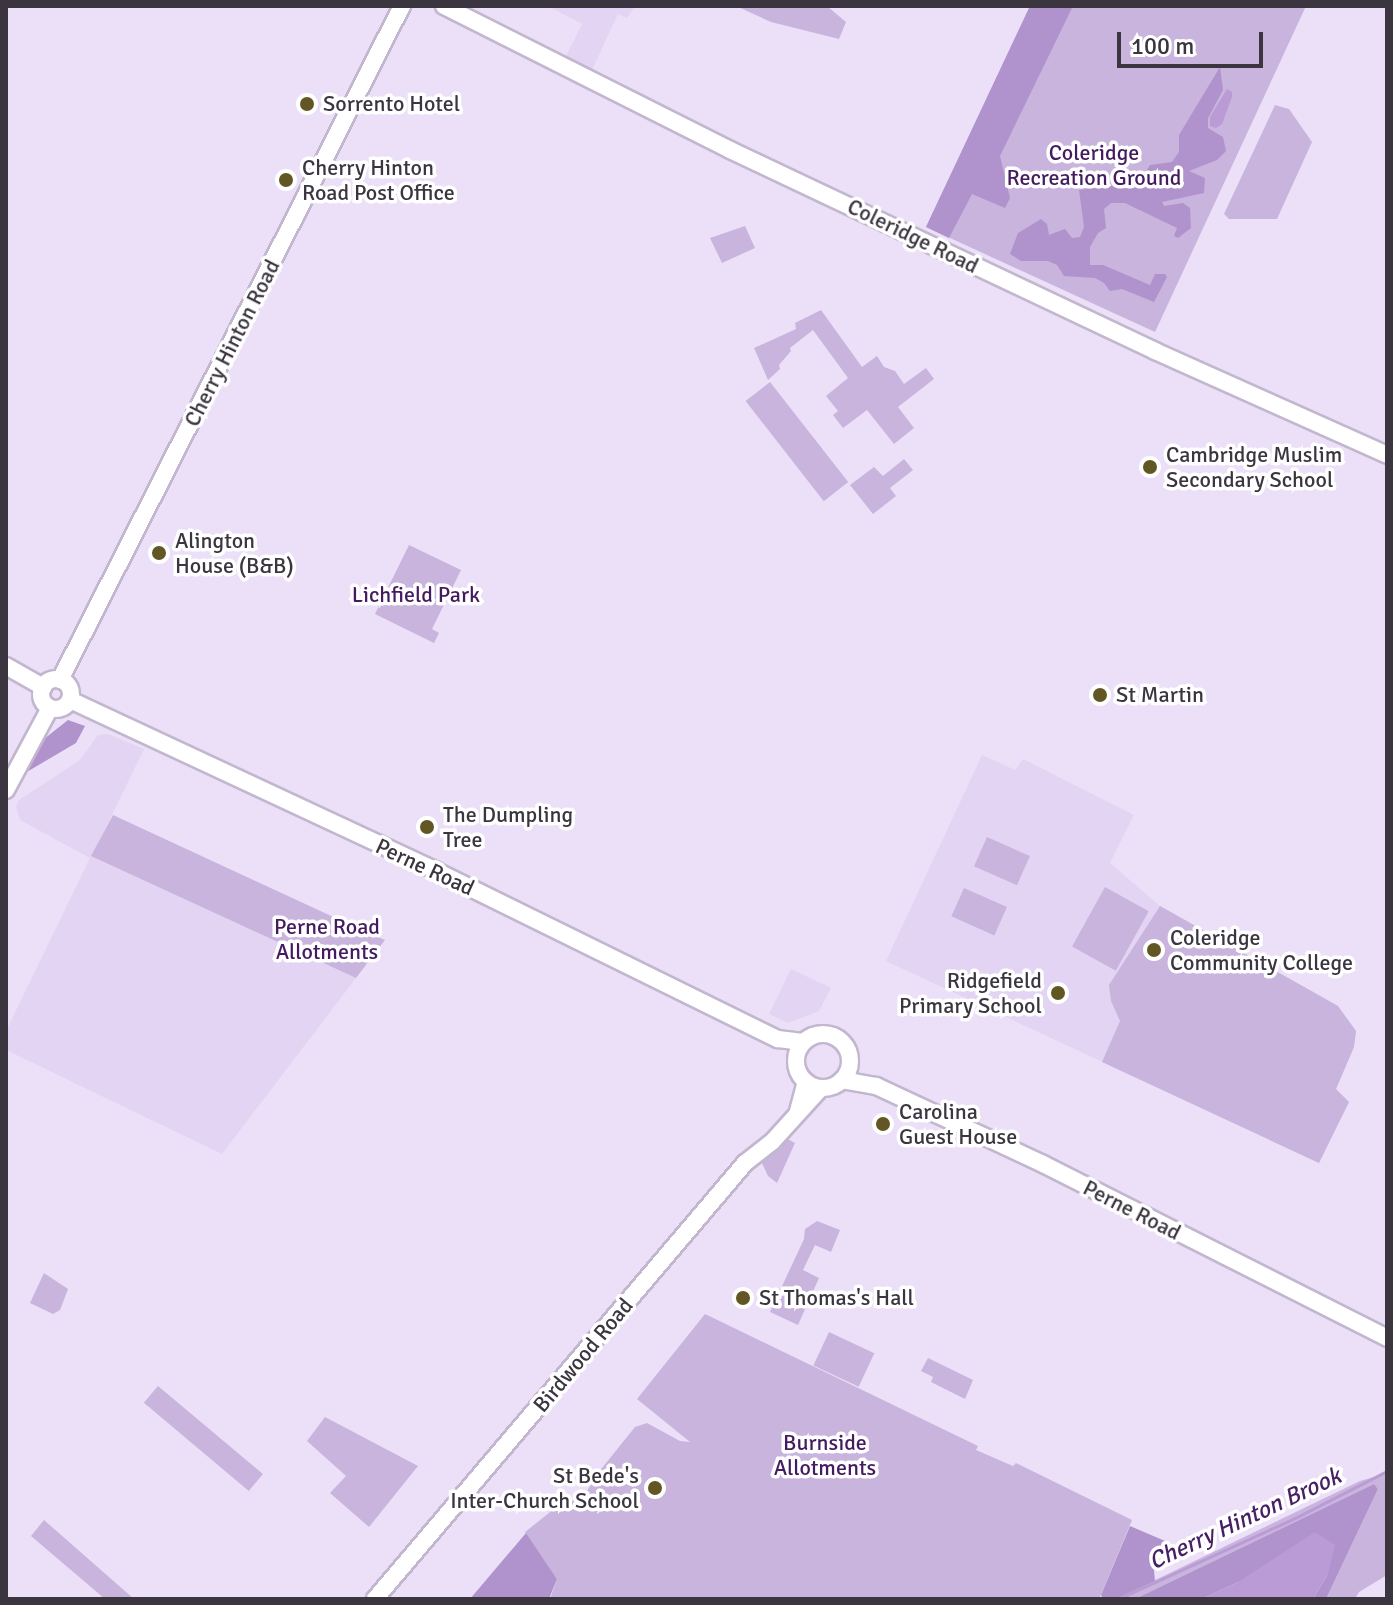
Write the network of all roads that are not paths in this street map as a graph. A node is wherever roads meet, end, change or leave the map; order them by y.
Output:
1 (402, 6) edge
2 (444, 6) edge
3 (1387, 455) edge
4 (6, 666) edge
5 (60, 680) junction
6 (43, 687) junction
7 (70, 700) junction
8 (50, 708) junction
9 (6, 790) edge
10 (799, 1049) junction
11 (846, 1072) junction
12 (814, 1085) junction
13 (1387, 1338) edge
14 (375, 1599) edge

1 - 5 street, Cherry Hinton Road
2 - 3 street, Coleridge Road
4 - 6 street
5 - 6 street
5 - 7 street
6 - 8 street
7 - 8 street
7 - 10 street, Perne Road
8 - 9 street
10 - 11 street, Perne Road
10 - 12 street, Perne Road
11 - 12 street
11 - 13 street, Perne Road
12 - 14 street, Birdwood Road

